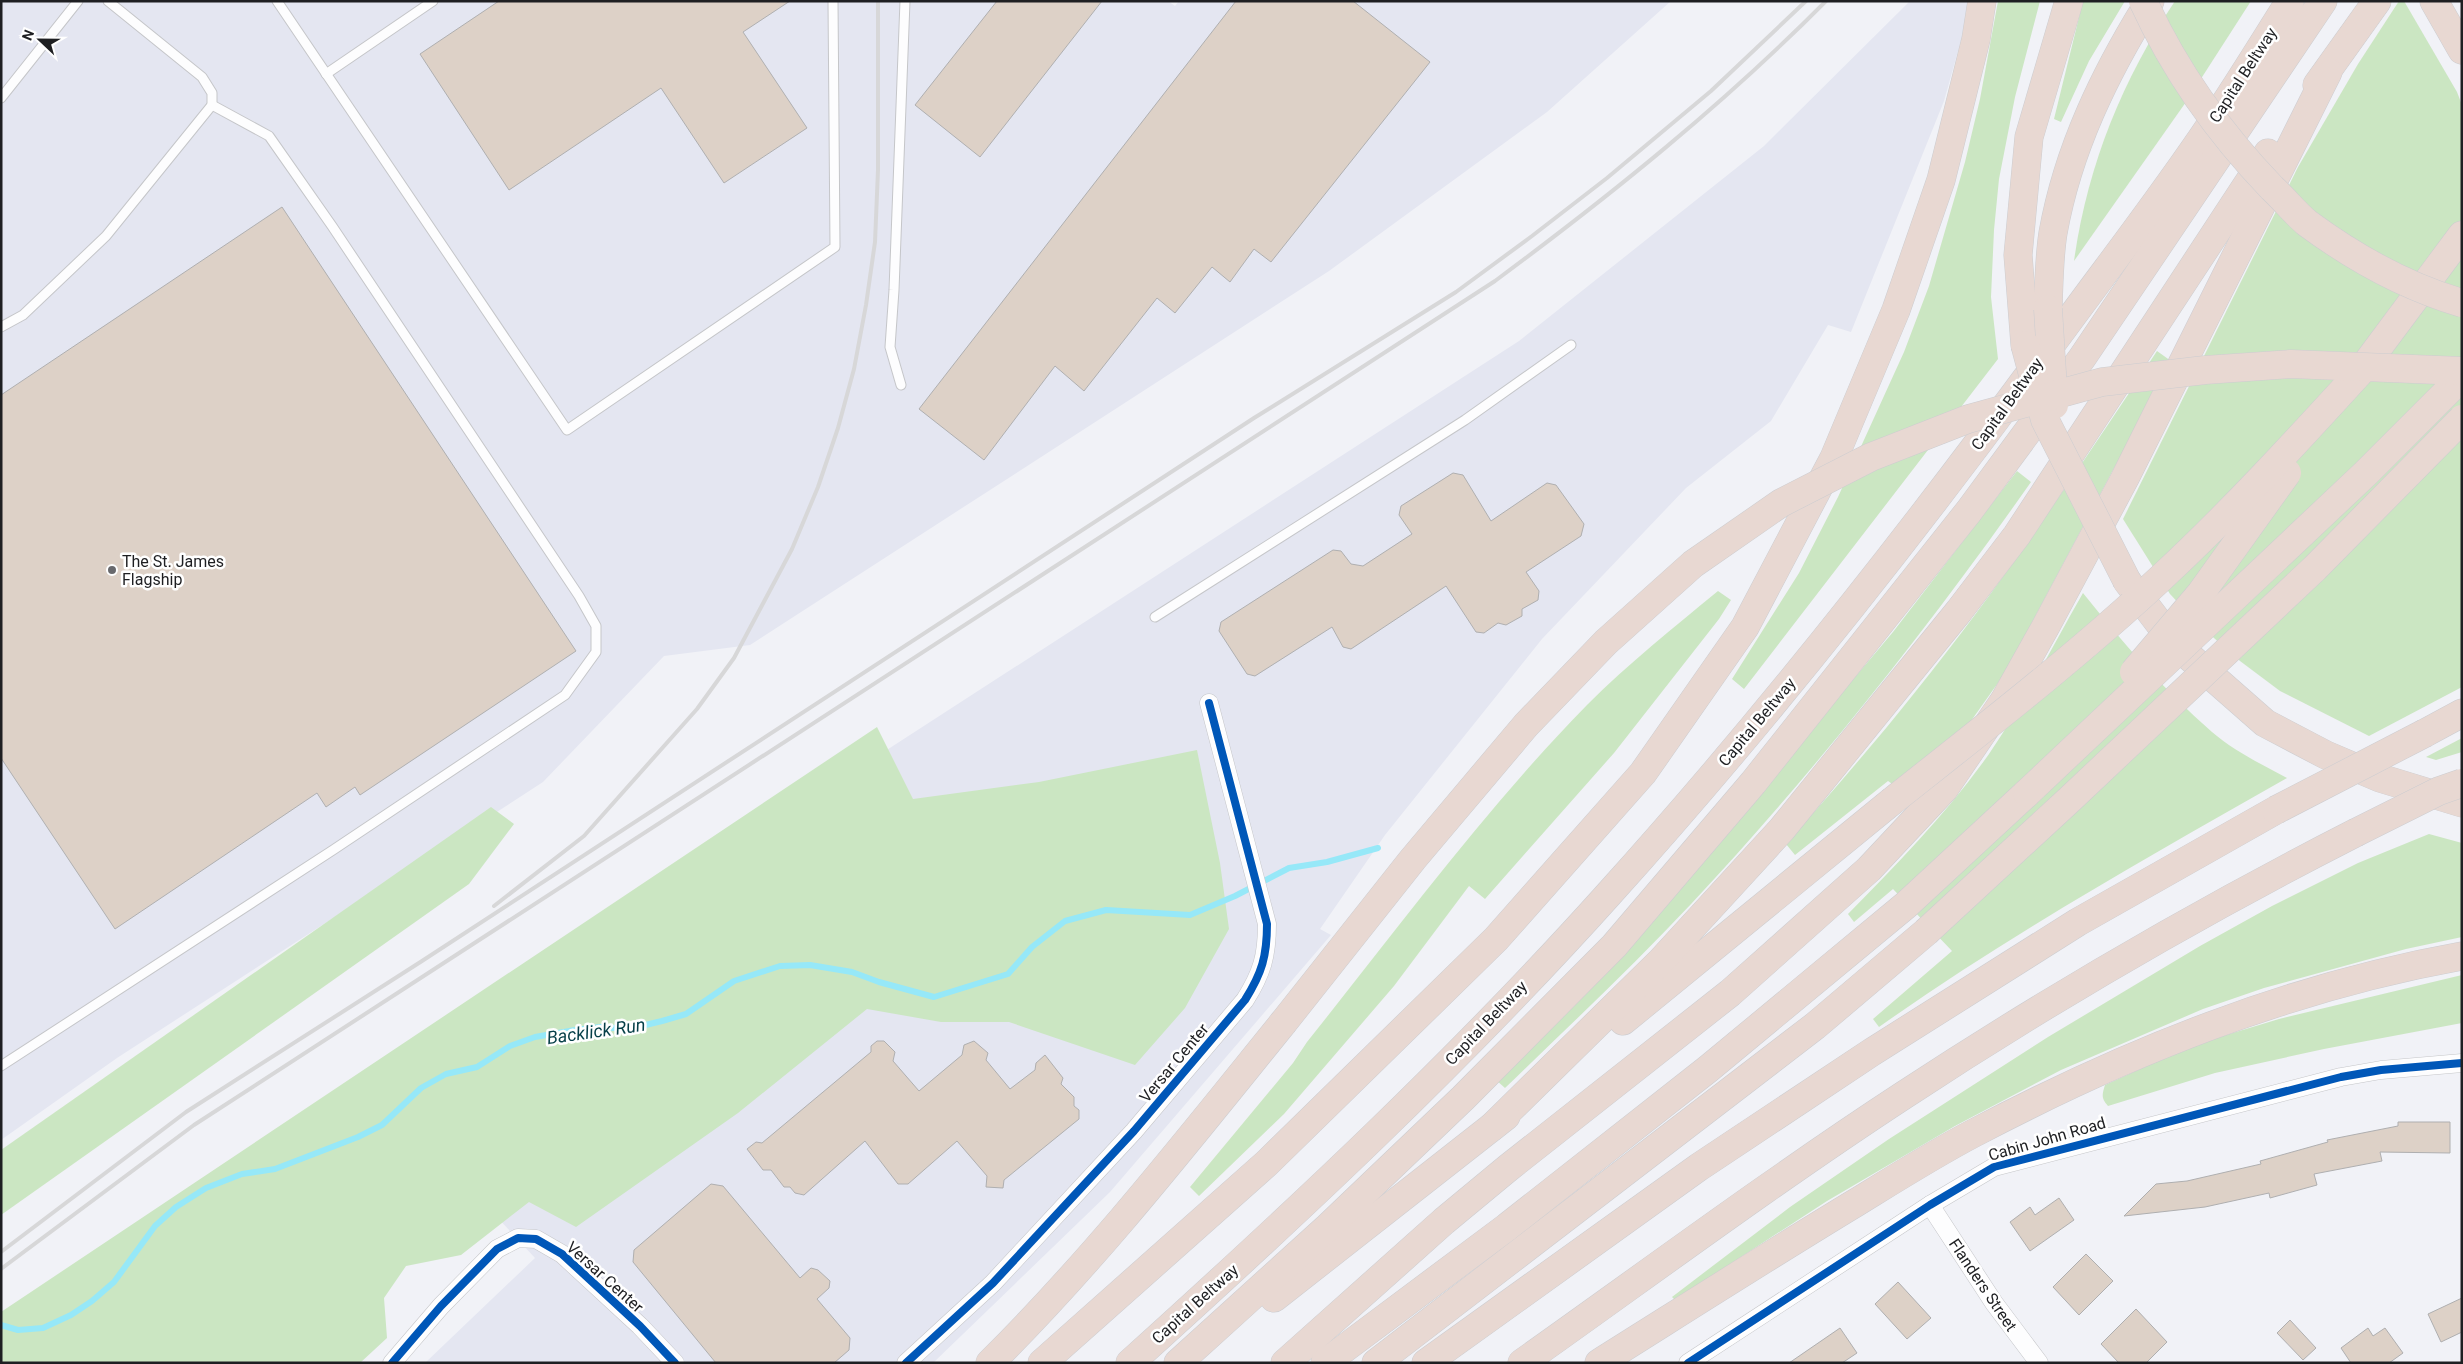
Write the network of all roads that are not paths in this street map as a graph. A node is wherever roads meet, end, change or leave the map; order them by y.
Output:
1 (78, 1) edge
2 (108, 1) edge
3 (277, 1) edge
4 (433, 1) edge
5 (833, 1) edge
6 (905, 1) edge
7 (1982, 1) edge
8 (2069, 1) edge
9 (2143, 1) edge
10 (2150, 1) edge
11 (2290, 1) edge
12 (2324, 1) edge
13 (2377, 1) edge
14 (2434, 1) edge
15 (2459, 46) edge
16 (2328, 72) junction
17 (326, 74) junction
18 (1, 98) edge
19 (212, 105) junction
20 (2462, 235) edge
21 (2462, 303) edge
22 (1, 327) edge
23 (1571, 345) dead end
24 (2462, 371) edge
25 (2360, 372) junction
26 (2462, 377) edge
27 (901, 384) dead end
28 (2462, 419) edge
29 (2086, 502) junction
30 (1155, 617) dead end
31 (1209, 703) dead end
32 (2462, 713) edge
33 (2462, 783) edge
34 (2028, 793) junction
35 (2462, 799) edge
36 (2462, 804) edge
37 (2355, 833) junction
38 (2462, 956) edge
39 (2462, 1063) edge
40 (1, 1066) edge
41 (1492, 1127) junction
42 (1930, 1205) junction
43 (392, 1363) edge
44 (675, 1363) edge
45 (906, 1363) edge
46 (990, 1363) edge
47 (1042, 1363) edge
48 (1130, 1363) edge
49 (1178, 1363) edge
50 (1190, 1363) edge
51 (1285, 1363) edge
52 (1325, 1363) edge
53 (1376, 1363) edge
54 (1426, 1363) edge
55 (1522, 1363) edge
56 (1600, 1363) edge
57 (1688, 1363) edge
58 (2039, 1363) edge

1 - 18 lane
2 - 19 lane
3 - 17 lane
4 - 17 lane
5 - 17 lane
6 - 27 lane
7 - 47 highway
8 - 29 highway, bridge
9 - 21 highway, bridge
10 - 29 highway, bridge
11 - 48 highway, Capital Beltway
12 - 49 highway
13 - 16 highway
14 - 15 highway
16 - 41 highway
16 - 51 highway
19 - 22 lane
19 - 40 lane
20 - 25 highway, bridge
23 - 30 lane
24 - 46 highway, bridge
25 - 34 highway, bridge
25 - 41 highway, bridge
26 - 34 highway, bridge
28 - 53 highway, bridge
29 - 36 highway, bridge
31 - 45 street, Versar Center
32 - 54 highway, bridge
33 - 37 highway, bridge
34 - 52 highway
35 - 37 highway, bridge
37 - 55 highway
38 - 56 highway
39 - 42 street, Cabin John Road
41 - 50 highway
42 - 57 street, Cabin John Road
42 - 58 street, Flanders Street
43 - 44 street, Versar Center

